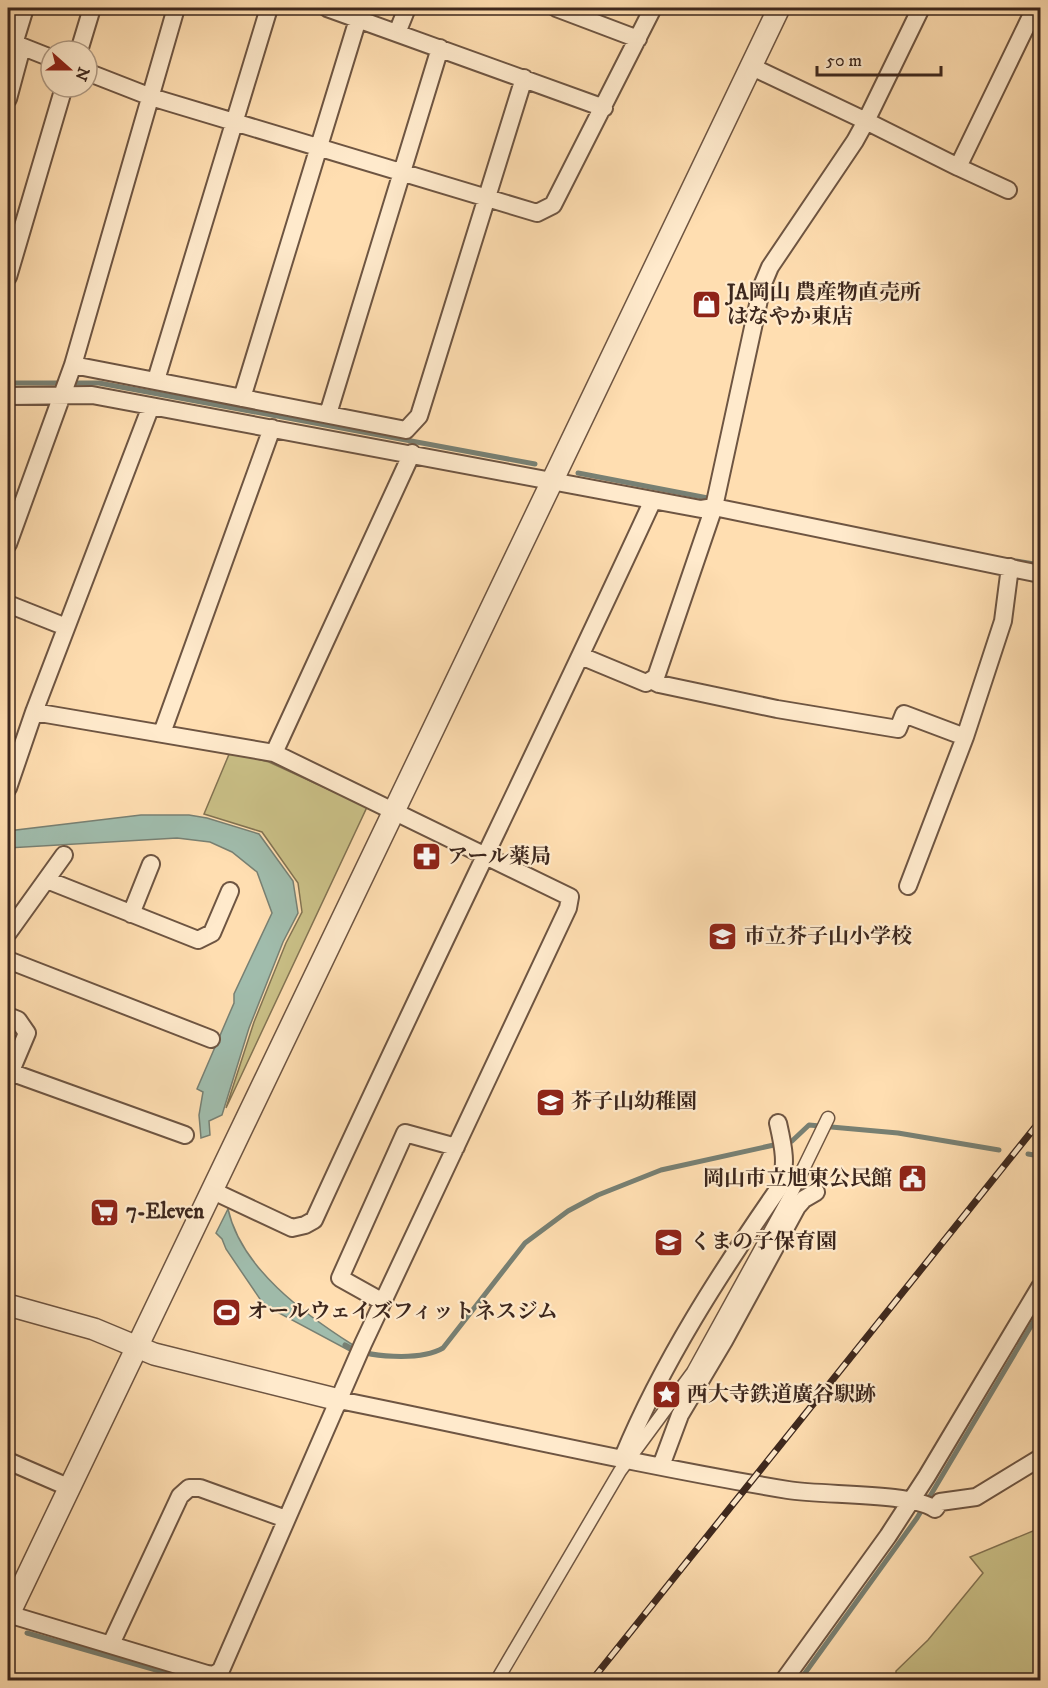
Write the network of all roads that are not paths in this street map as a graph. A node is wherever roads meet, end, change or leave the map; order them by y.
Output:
1 (25, 8) edge
2 (92, 8) edge
3 (176, 8) edge
4 (269, 8) edge
5 (327, 8) edge
6 (407, 8) edge
7 (556, 8) edge
8 (653, 8) edge
9 (779, 8) edge
10 (921, 8) edge
11 (1035, 8) edge
12 (358, 19) junction
13 (397, 33) junction
14 (83, 39) edge
15 (638, 39) junction
16 (15, 44) edge
17 (440, 48) junction
18 (39, 53) edge
19 (750, 66) junction
20 (99, 77) edge
21 (524, 78) junction
22 (151, 97) junction
23 (8, 99) edge
24 (60, 99) edge
25 (604, 108) junction
26 (866, 121) junction
27 (236, 122) junction
28 (317, 147) junction
29 (958, 167) junction
30 (402, 173) junction
31 (1008, 190) dead end
32 (486, 199) junction
33 (8, 277) edge
34 (68, 380) junction
35 (156, 380) junction
36 (8, 396) edge
37 (242, 398) junction
38 (150, 406) junction
39 (328, 414) junction
40 (272, 428) junction
41 (412, 453) junction
42 (552, 480) junction
43 (652, 500) junction
44 (715, 501) junction
45 (8, 544) edge
46 (1010, 567) junction
47 (1041, 574) edge
48 (8, 604) edge
49 (66, 627) junction
50 (581, 656) junction
51 (651, 680) junction
52 (34, 712) junction
53 (162, 733) junction
54 (965, 736) junction
55 (274, 753) junction
56 (8, 788) edge
57 (392, 810) junction
58 (64, 855) dead end
59 (484, 855) junction
60 (151, 864) dead end
61 (47, 879) junction
62 (908, 886) dead end
63 (230, 891) dead end
64 (13, 913) edge
65 (131, 914) junction
66 (8, 933) edge
67 (8, 960) edge
68 (8, 1016) edge
69 (211, 1039) dead end
70 (9, 1075) edge
71 (825, 1124) dead end
72 (184, 1135) dead end
73 (781, 1137) dead end
74 (456, 1147) junction
75 (211, 1190) junction
76 (816, 1192) dead end
77 (1041, 1287) edge
78 (383, 1302) junction
79 (8, 1305) edge
80 (135, 1347) junction
81 (339, 1400) junction
82 (627, 1458) junction
83 (1041, 1458) edge
84 (8, 1461) edge
85 (661, 1466) junction
86 (68, 1487) junction
87 (920, 1502) junction
88 (286, 1519) junction
89 (8, 1615) edge
90 (111, 1644) junction
91 (179, 1675) edge
92 (497, 1680) edge
93 (784, 1680) edge

1 - 16 street
2 - 14 street
3 - 22 street
4 - 27 street
5 - 12 street
6 - 13 street
7 - 15 street
8 - 15 street
9 - 19 street
10 - 26 street
11 - 29 street
12 - 13 street
12 - 28 street
13 - 17 street
15 - 25 street
16 - 18 street
16 - 23 street
17 - 21 street
17 - 30 street
19 - 26 street
19 - 42 street
20 - 22 street
21 - 25 street
21 - 32 street
22 - 27 street
22 - 34 street
24 - 33 street
25 - 32 street
26 - 29 street
26 - 44 street
27 - 28 street
27 - 35 street
28 - 30 street
28 - 37 street
29 - 31 street
30 - 32 street
30 - 39 street
32 - 39 street
34 - 35 street
34 - 36 street
34 - 38 street
34 - 45 street
35 - 37 street
37 - 39 street
38 - 40 street
38 - 49 street
40 - 41 street
40 - 53 street
41 - 42 street
41 - 55 street
42 - 43 street
42 - 57 street
43 - 44 street
43 - 50 street
44 - 46 street
44 - 51 street
46 - 47 street
46 - 54 street
48 - 49 street
49 - 52 street
50 - 51 street
50 - 59 street
51 - 54 street
52 - 53 street
52 - 56 street
53 - 55 street
54 - 62 street
55 - 57 street
57 - 59 street
57 - 75 street
58 - 61 street
59 - 74 street
59 - 75 street
60 - 65 street
61 - 64 street
61 - 65 street
63 - 65 street
64 - 66 street
67 - 69 street
68 - 70 street
70 - 72 street
71 - 82 street
73 - 82 street
74 - 78 street
74 - 78 street
75 - 80 street
76 - 85 street
77 - 87 street
78 - 81 street
79 - 80 street
80 - 81 street
80 - 86 street
81 - 82 street
81 - 88 street
82 - 85 street
82 - 92 street
83 - 87 street
84 - 86 street
85 - 87 street
86 - 89 street
87 - 93 street
88 - 90 street
88 - 91 street
89 - 90 street
90 - 91 street

